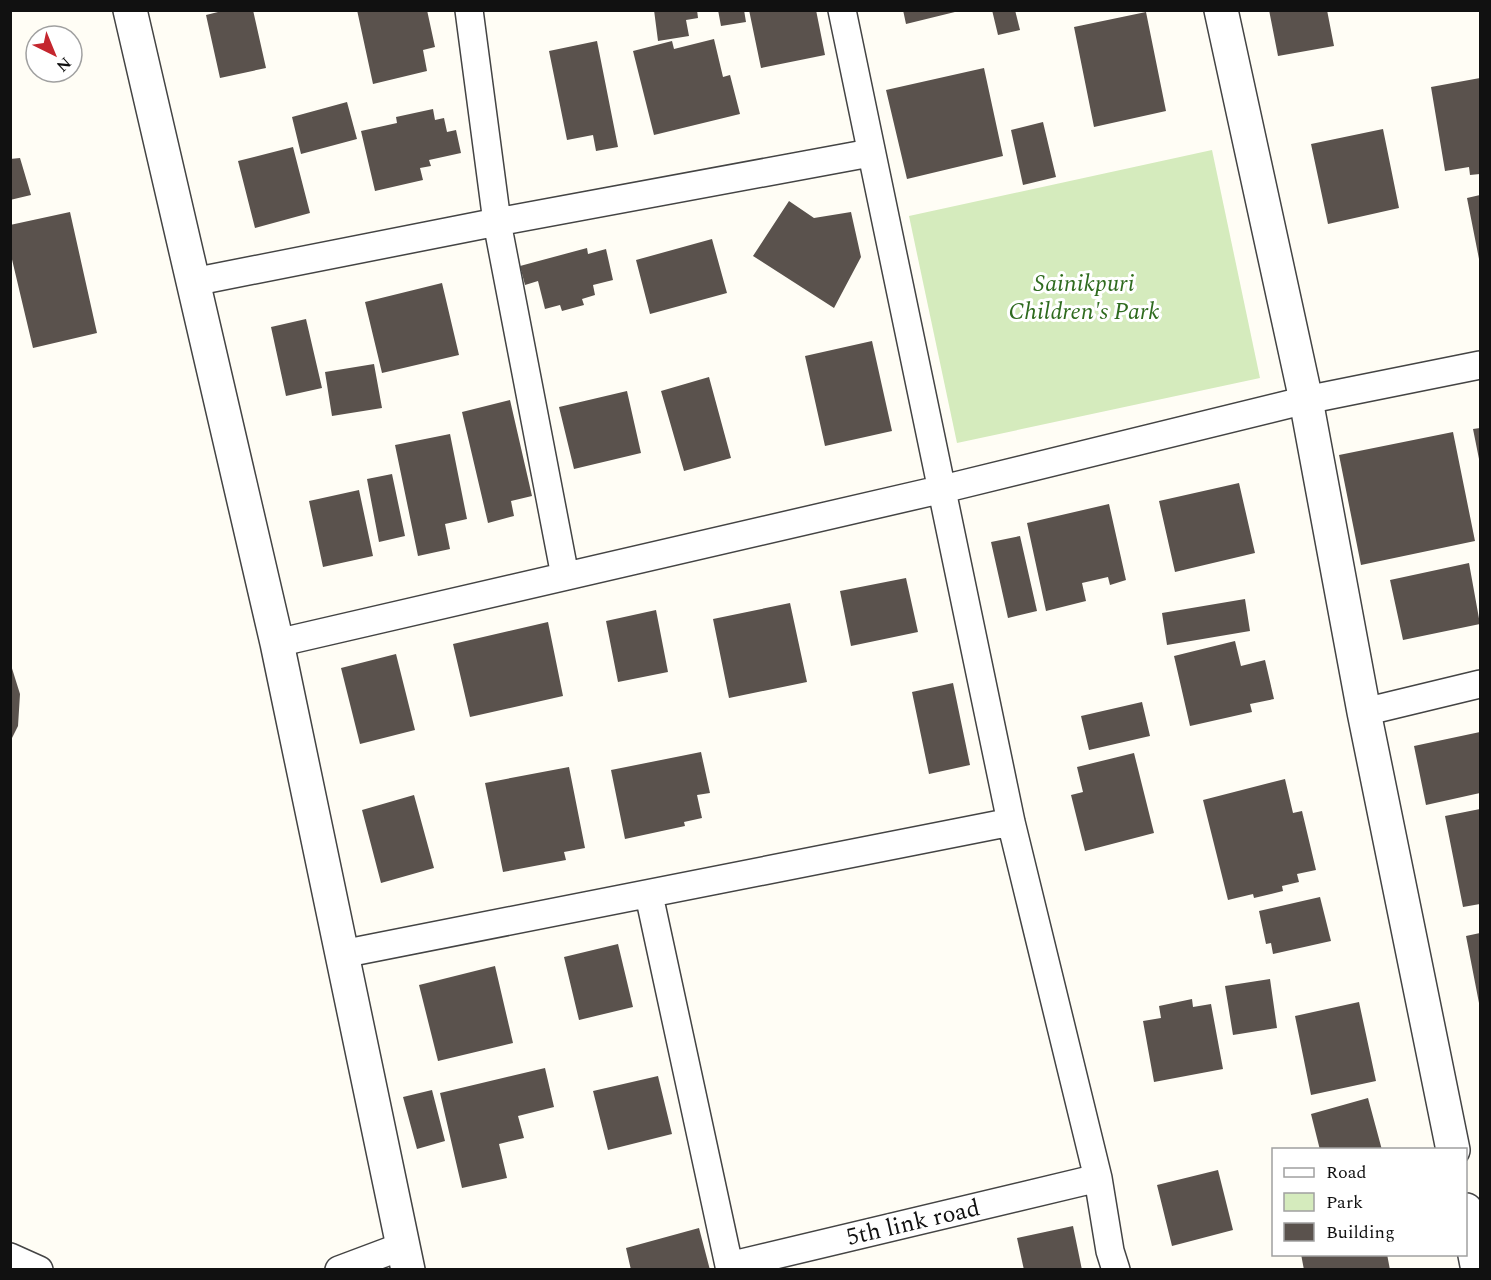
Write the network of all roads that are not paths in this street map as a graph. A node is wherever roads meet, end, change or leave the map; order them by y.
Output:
1 (130, 10) edge
2 (469, 10) edge
3 (842, 10) edge
4 (1221, 10) edge
5 (870, 153) junction
6 (497, 222) junction
7 (193, 282) junction
8 (1480, 365) edge
9 (1306, 400) junction
10 (943, 489) junction
11 (565, 576) junction
12 (277, 643) junction
13 (1480, 684) edge
14 (1364, 712) junction
15 (1011, 822) junction
16 (649, 895) junction
17 (342, 954) junction
18 (1453, 1148) edge
19 (1098, 1178) junction
20 (1467, 1215) edge
21 (10, 1257) edge
22 (406, 1258) edge
23 (730, 1268) edge
24 (39, 1269) edge
25 (339, 1269) edge
26 (1116, 1269) edge
27 (1478, 1269) edge

1 - 7 street
2 - 6 street
3 - 5 street
4 - 9 street
5 - 6 street
5 - 10 street
6 - 7 street
6 - 11 street
7 - 12 street
8 - 9 street
9 - 10 street
9 - 14 street
10 - 11 street
10 - 15 street
11 - 12 street
12 - 17 street
13 - 14 street
14 - 18 street
15 - 16 street
15 - 19 street
16 - 17 street
16 - 23 street
17 - 22 street
19 - 23 street, 5th link road
19 - 26 street
20 - 27 street
21 - 24 street
22 - 25 street

